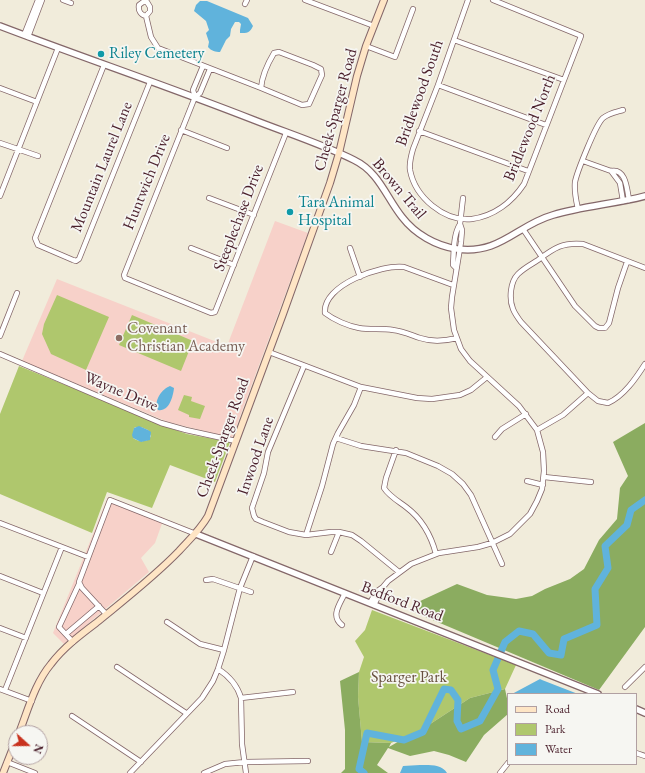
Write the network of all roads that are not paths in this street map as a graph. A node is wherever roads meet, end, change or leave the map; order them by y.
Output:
1 (38, 0) edge
2 (42, 0) edge
3 (64, 0) edge
4 (305, 0) edge
5 (384, 0) edge
6 (468, 0) edge
7 (493, 0) edge
8 (312, 1) edge
9 (71, 3) dead end
10 (413, 9) dead end
11 (146, 16) dead end
12 (0, 26) edge
13 (374, 26) junction
14 (26, 36) junction
15 (454, 40) junction
16 (366, 46) junction
17 (58, 48) junction
18 (104, 65) junction
19 (203, 66) junction
20 (210, 69) junction
21 (564, 80) junction
22 (150, 82) junction
23 (438, 84) junction
24 (0, 88) edge
25 (261, 88) junction
26 (195, 97) junction
27 (37, 102) junction
28 (623, 110) dead end
29 (546, 125) junction
30 (181, 130) junction
31 (419, 131) junction
32 (286, 133) junction
33 (0, 142) edge
34 (227, 148) dead end
35 (18, 149) junction
36 (339, 153) junction
37 (38, 156) dead end
38 (583, 161) junction
39 (528, 171) junction
40 (0, 195) edge
41 (645, 196) edge
42 (209, 198) dead end
43 (463, 198) dead end
44 (626, 200) junction
45 (578, 209) junction
46 (254, 215) junction
47 (461, 218) junction
48 (523, 229) junction
49 (191, 248) dead end
50 (350, 248) dead end
51 (457, 249) junction
52 (541, 258) junction
53 (627, 262) junction
54 (234, 265) junction
55 (645, 268) edge
56 (360, 277) junction
57 (453, 285) junction
58 (17, 293) dead end
59 (216, 312) joint
60 (0, 336) edge
61 (457, 338) junction
62 (269, 352) junction
63 (0, 354) edge
64 (645, 364) edge
65 (304, 366) junction
66 (487, 377) junction
67 (361, 387) junction
68 (588, 393) junction
69 (526, 414) junction
70 (537, 430) junction
71 (495, 437) dead end
72 (336, 438) junction
73 (236, 441) junction
74 (396, 450) junction
75 (544, 477) junction
76 (527, 481) dead end
77 (591, 482) dead end
78 (543, 485) junction
79 (0, 523) edge
80 (339, 532) junction
81 (196, 534) junction
82 (306, 535) junction
83 (492, 543) junction
84 (62, 547) junction
85 (331, 552) dead end
86 (436, 554) junction
87 (253, 556) junction
88 (88, 557) junction
89 (502, 564) dead end
90 (399, 572) junction
91 (0, 576) edge
92 (206, 580) dead end
93 (79, 584) junction
94 (240, 588) junction
95 (251, 592) dead end
96 (43, 593) junction
97 (345, 593) junction
98 (372, 604) junction
99 (99, 606) junction
100 (106, 614) junction
101 (167, 622) dead end
102 (342, 625) dead end
103 (0, 628) edge
104 (66, 634) junction
105 (26, 638) junction
106 (73, 642) junction
107 (224, 650) junction
108 (117, 667) dead end
109 (645, 667) edge
110 (218, 669) junction
111 (625, 687) dead end
112 (2, 690) edge
113 (293, 692) dead end
114 (589, 692) edge
115 (241, 698) junction
116 (32, 701) junction
117 (186, 713) junction
118 (72, 716) dead end
119 (22, 725) edge
120 (308, 761) dead end
121 (7, 762) joint
122 (141, 762) junction
123 (245, 762) junction
124 (3, 773) edge
125 (35, 773) edge
126 (130, 773) edge
127 (204, 773) edge
128 (246, 773) edge

1 - 14 street
2 - 14 street
3 - 9 street
4 - 8 street
5 - 13 main road, Cheek-Sparger Road
6 - 15 street, Bridlewood South
7 - 21 street, Bridlewood North
8 - 13 street
10 - 16 street
11 - 19 street
12 - 14 street, Brown Trail
13 - 16 main road, Cheek-Sparger Road
14 - 17 street, Brown Trail
15 - 21 street
15 - 23 street, Bridlewood South
16 - 36 main road, Cheek-Sparger Road
17 - 18 street, Brown Trail
17 - 27 street
18 - 22 street, Brown Trail
18 - 22 street, Mountain Laurel Lane
19 - 20 street
19 - 26 street
20 - 25 street
20 - 26 street
21 - 29 street, Bridlewood North
22 - 26 street, Brown Trail
23 - 29 street
23 - 31 street, Bridlewood South
24 - 27 street
25 - 25 street
26 - 30 street, Huntwich Drive
26 - 32 street, Brown Trail
27 - 35 street
28 - 38 street
29 - 39 street, Bridlewood North
30 - 34 street
30 - 59 street, Huntwich Drive
31 - 39 street
31 - 47 street, Bridlewood South
32 - 36 street, Brown Trail
32 - 46 street, Steeplechase Drive
33 - 35 street
35 - 37 street
35 - 40 street
36 - 51 street, Brown Trail
36 - 62 main road, Cheek-Sparger Road
38 - 44 street
38 - 45 street
39 - 47 street, Bridlewood North
41 - 44 street, Brown Trail
42 - 46 street
43 - 47 street
44 - 45 street, Brown Trail
45 - 48 street, Brown Trail
46 - 54 street, Steeplechase Drive
47 - 51 street
48 - 51 street, Brown Trail
48 - 52 street
49 - 54 street
50 - 56 street
51 - 57 street
52 - 53 street
52 - 53 street
52 - 68 street
53 - 55 street
54 - 59 street, Steeplechase Drive
56 - 57 street
56 - 61 street
57 - 61 street
58 - 60 street
61 - 66 street
62 - 65 street
62 - 73 main road, Cheek-Sparger Road
63 - 73 street, Wayne Drive
64 - 68 street
65 - 67 street
65 - 82 street, Inwood Lane
66 - 67 street
66 - 69 street
67 - 72 street
68 - 70 street
69 - 70 street
69 - 71 street
70 - 75 street
72 - 74 street
72 - 82 street
73 - 81 main road, Cheek-Sparger Road
74 - 83 street
74 - 86 street
75 - 77 street
75 - 78 street
76 - 78 street
78 - 83 street
79 - 84 street
80 - 82 street, Inwood Lane
80 - 85 street
80 - 90 street, Inwood Lane
81 - 87 street, Bedford Road
81 - 88 street
81 - 100 main road, Cheek-Sparger Road
83 - 86 street
83 - 89 street
84 - 88 street
84 - 96 street
86 - 90 street
87 - 94 street
87 - 97 street, Bedford Road
88 - 93 street
90 - 98 street
91 - 96 street
92 - 94 street
93 - 99 street
93 - 104 street
94 - 95 street
94 - 107 street
96 - 105 street
97 - 98 street, Bedford Road
97 - 102 street
98 - 114 street, Bedford Road
99 - 100 street
99 - 104 street
100 - 106 main road, Cheek-Sparger Road
101 - 107 street
103 - 105 street
104 - 106 street
105 - 112 street
106 - 116 main road, Cheek-Sparger Road
107 - 110 street
108 - 117 street
109 - 111 street
110 - 115 street
110 - 117 street
112 - 116 street
113 - 115 street
115 - 123 street
116 - 119 main road, Cheek-Sparger Road
117 - 122 street
118 - 122 street
120 - 123 street
121 - 124 main road
121 - 125 street
122 - 126 street
123 - 127 street
123 - 128 street

